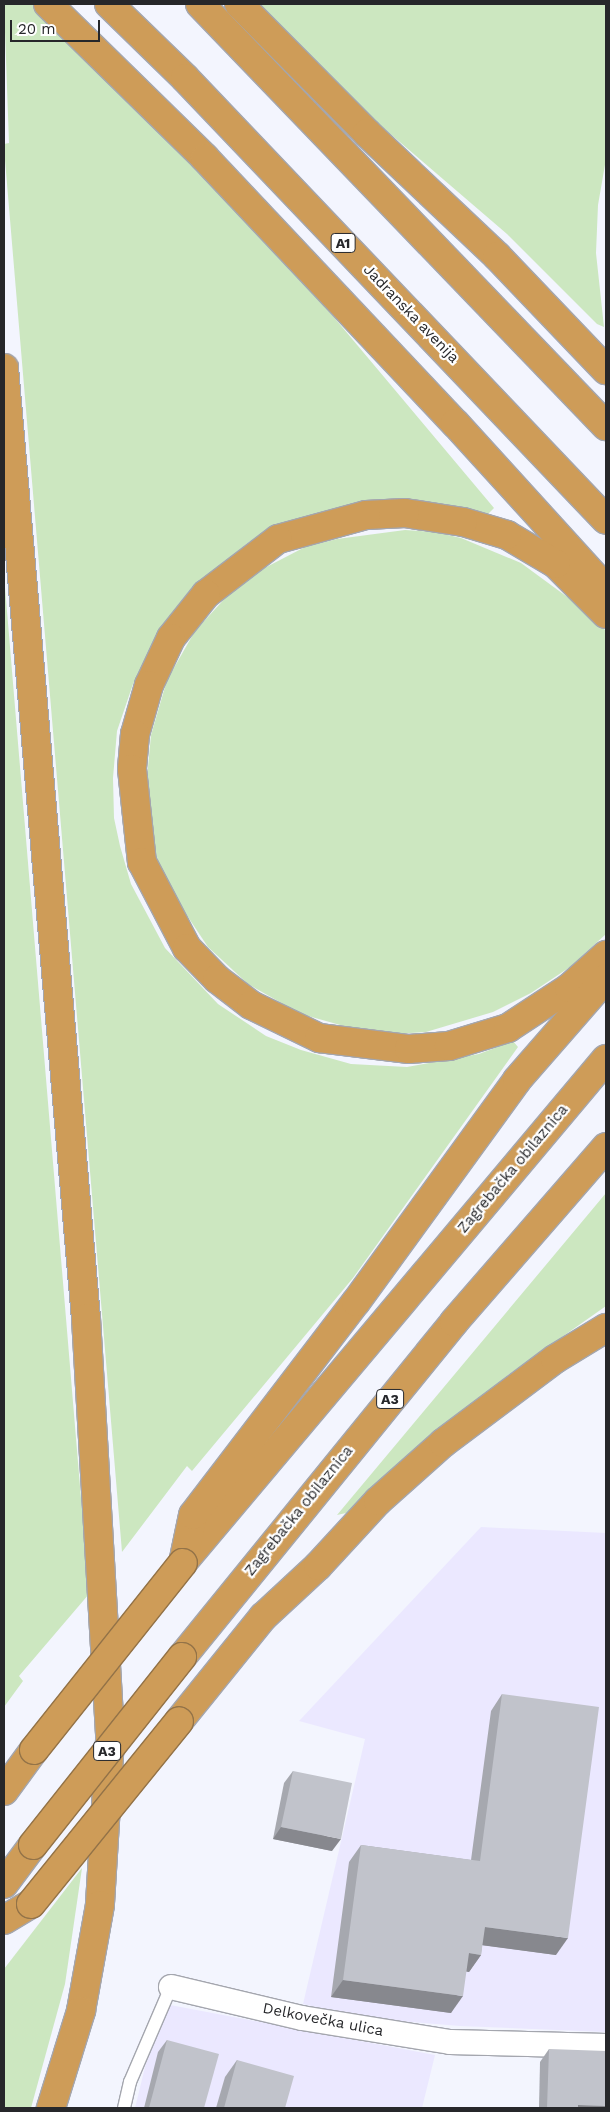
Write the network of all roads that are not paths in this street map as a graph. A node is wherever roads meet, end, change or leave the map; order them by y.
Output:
1 (48, 4) edge
2 (109, 4) edge
3 (200, 4) edge
4 (239, 4) edge
5 (4, 368) edge
6 (606, 370) edge
7 (606, 426) edge
8 (606, 520) edge
9 (606, 589) edge
10 (606, 614) edge
11 (606, 955) edge
12 (606, 978) edge
13 (606, 1059) edge
14 (606, 1147) edge
15 (606, 1328) edge
16 (183, 1563) junction
17 (4, 1791) edge
18 (4, 1884) edge
19 (4, 1920) edge
20 (170, 1987) joint
21 (606, 2046) edge
22 (51, 2108) edge
23 (124, 2108) edge

1 - 9 highway
2 - 8 highway, Jadranska avenija / A1
3 - 7 highway
4 - 6 highway
5 - 22 highway
10 - 11 highway
12 - 16 highway
13 - 16 highway, Zagrebačka obilaznica
14 - 18 highway, Zagrebačka obilaznica / A3, bridge
15 - 19 highway, bridge
16 - 17 highway, Zagrebačka obilaznica, bridge
20 - 21 street, Delkovečka ulica
20 - 23 lane, Delkovečka ulica

